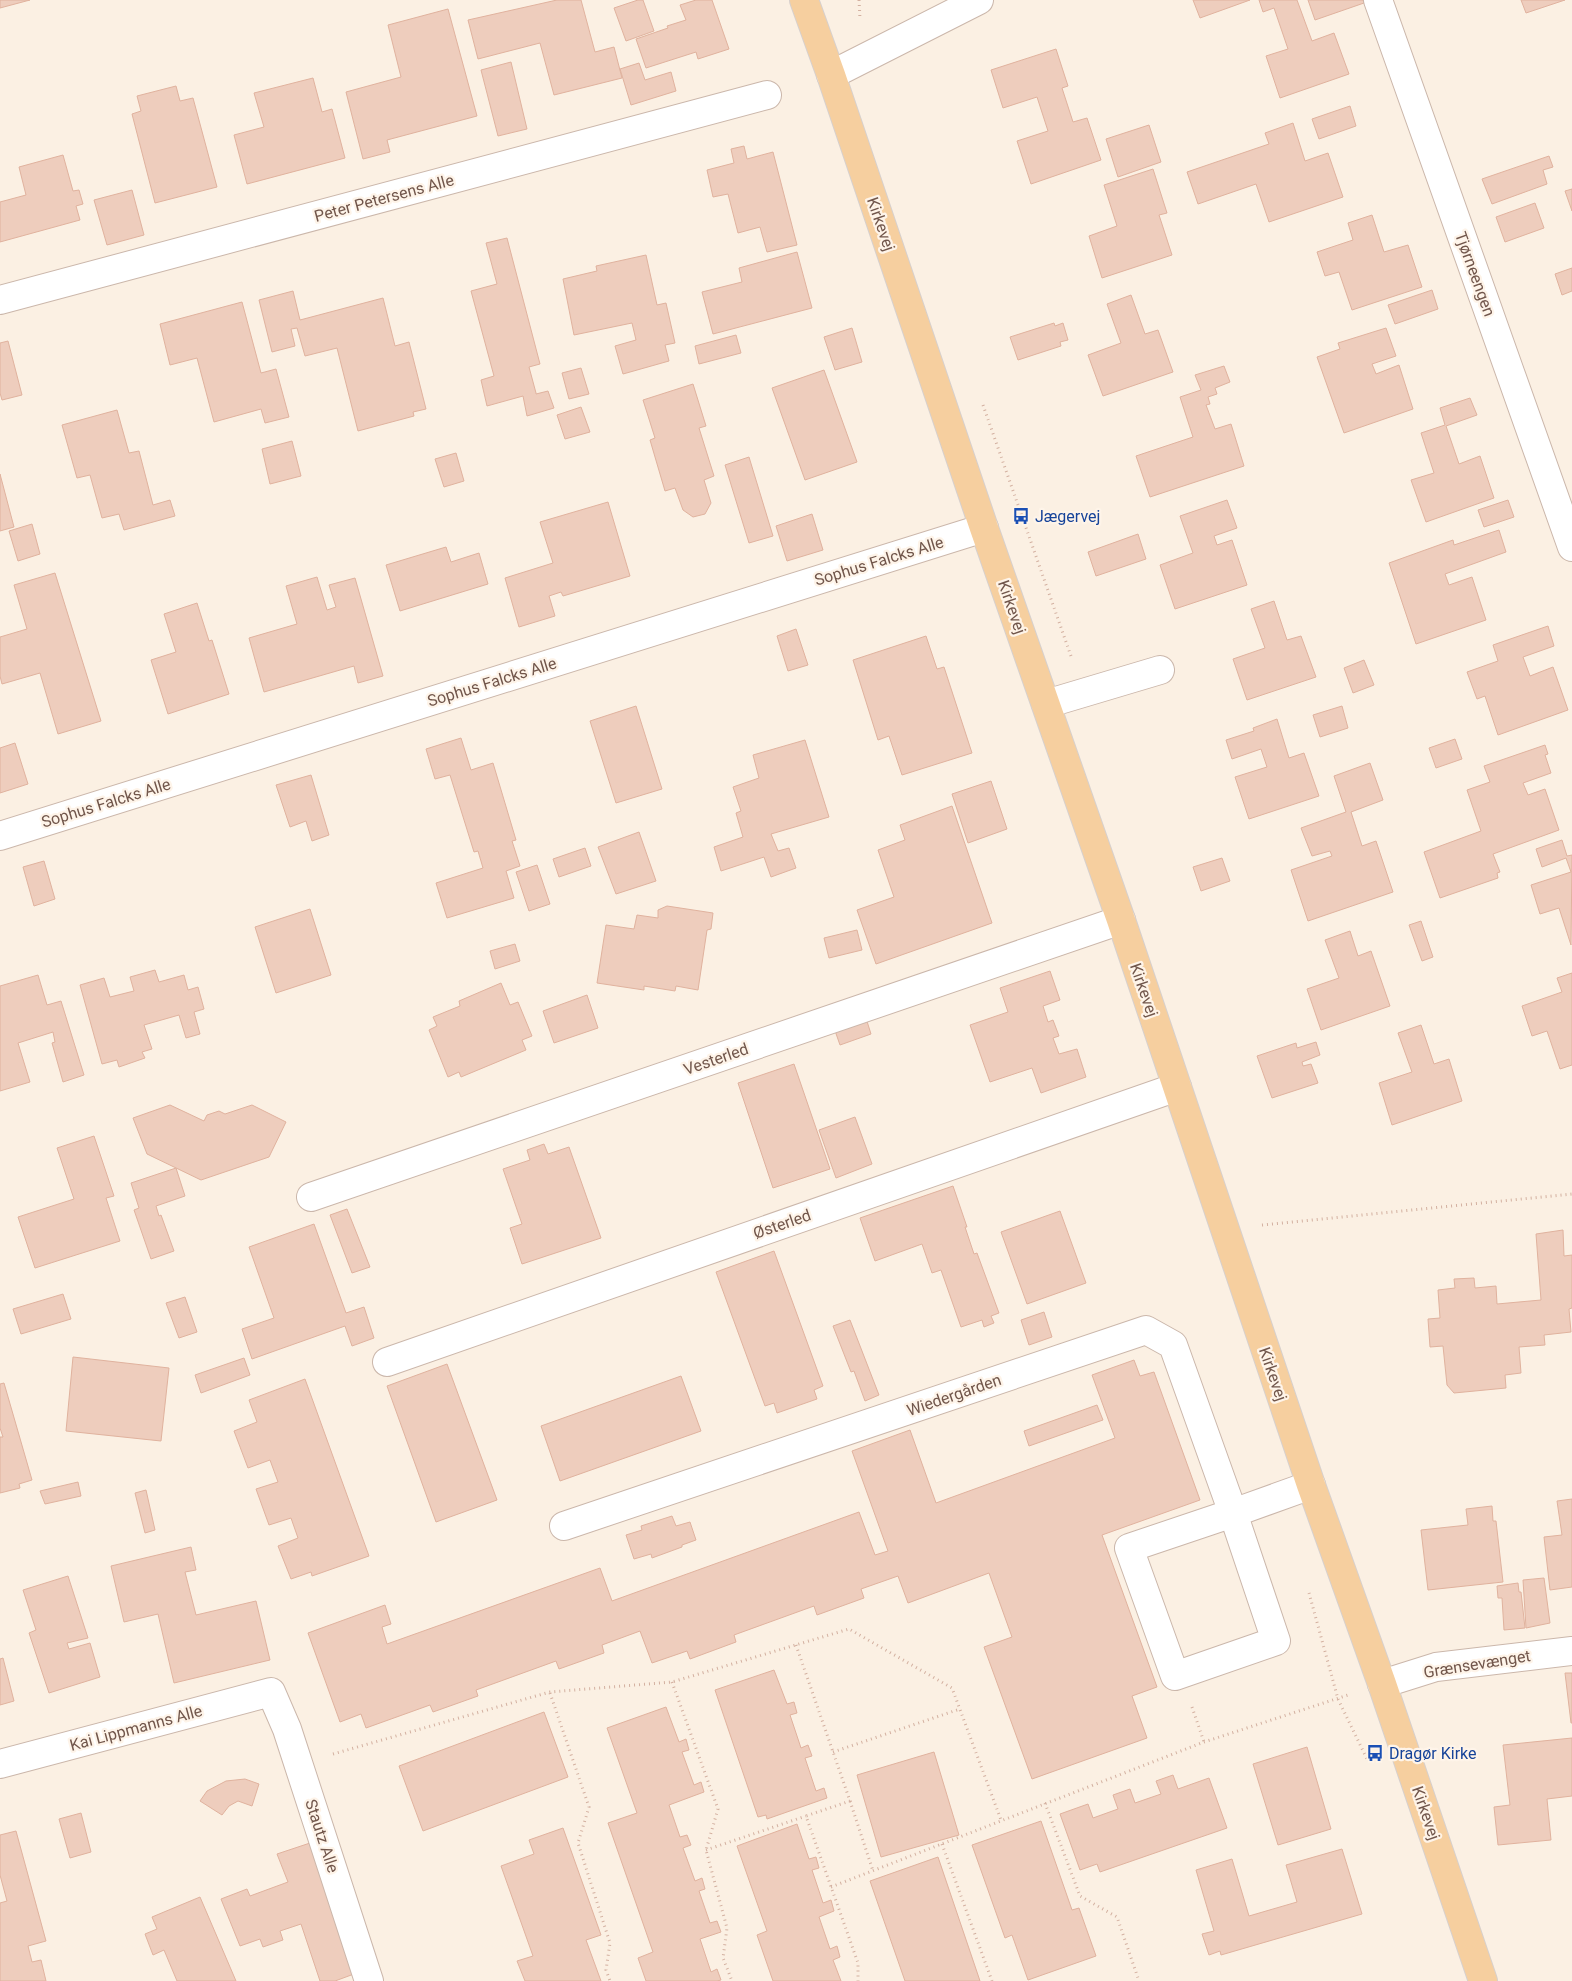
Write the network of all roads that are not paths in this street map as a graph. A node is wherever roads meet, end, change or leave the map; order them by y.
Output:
1 (804, 0) edge
2 (979, 0) edge
3 (1378, 0) edge
4 (831, 75) junction
5 (768, 95) dead end
6 (0, 300) edge
7 (984, 528) junction
8 (1572, 547) edge
9 (1160, 670) dead end
10 (1046, 704) junction
11 (0, 836) edge
12 (1121, 920) junction
13 (1177, 1087) junction
14 (311, 1198) dead end
15 (387, 1362) dead end
16 (1311, 1485) junction
17 (1233, 1513) junction
18 (564, 1526) dead end
19 (1572, 1651) edge
20 (1382, 1684) junction
21 (271, 1692) joint
22 (0, 1764) edge
23 (369, 1981) edge
24 (1483, 1981) edge

1 - 4 main road, Kirkevej
2 - 4 street
3 - 8 street, Tjørneengen
4 - 7 main road, Kirkevej
5 - 6 street, Peter Petersens Alle
7 - 10 main road, Kirkevej
7 - 11 street, Sophus Falcks Alle
9 - 10 street
10 - 12 main road, Kirkevej
12 - 13 main road, Kirkevej
12 - 14 street, Vesterled
13 - 15 street, Østerled
13 - 16 main road, Kirkevej
16 - 17 street, Wiedergården
16 - 20 main road, Kirkevej
17 - 17 street, Wiedergården
17 - 18 street, Wiedergården
19 - 20 street, Grænsevænget
20 - 24 main road, Kirkevej
21 - 22 street, Kai Lippmanns Alle
21 - 23 street, Stautz Alle

